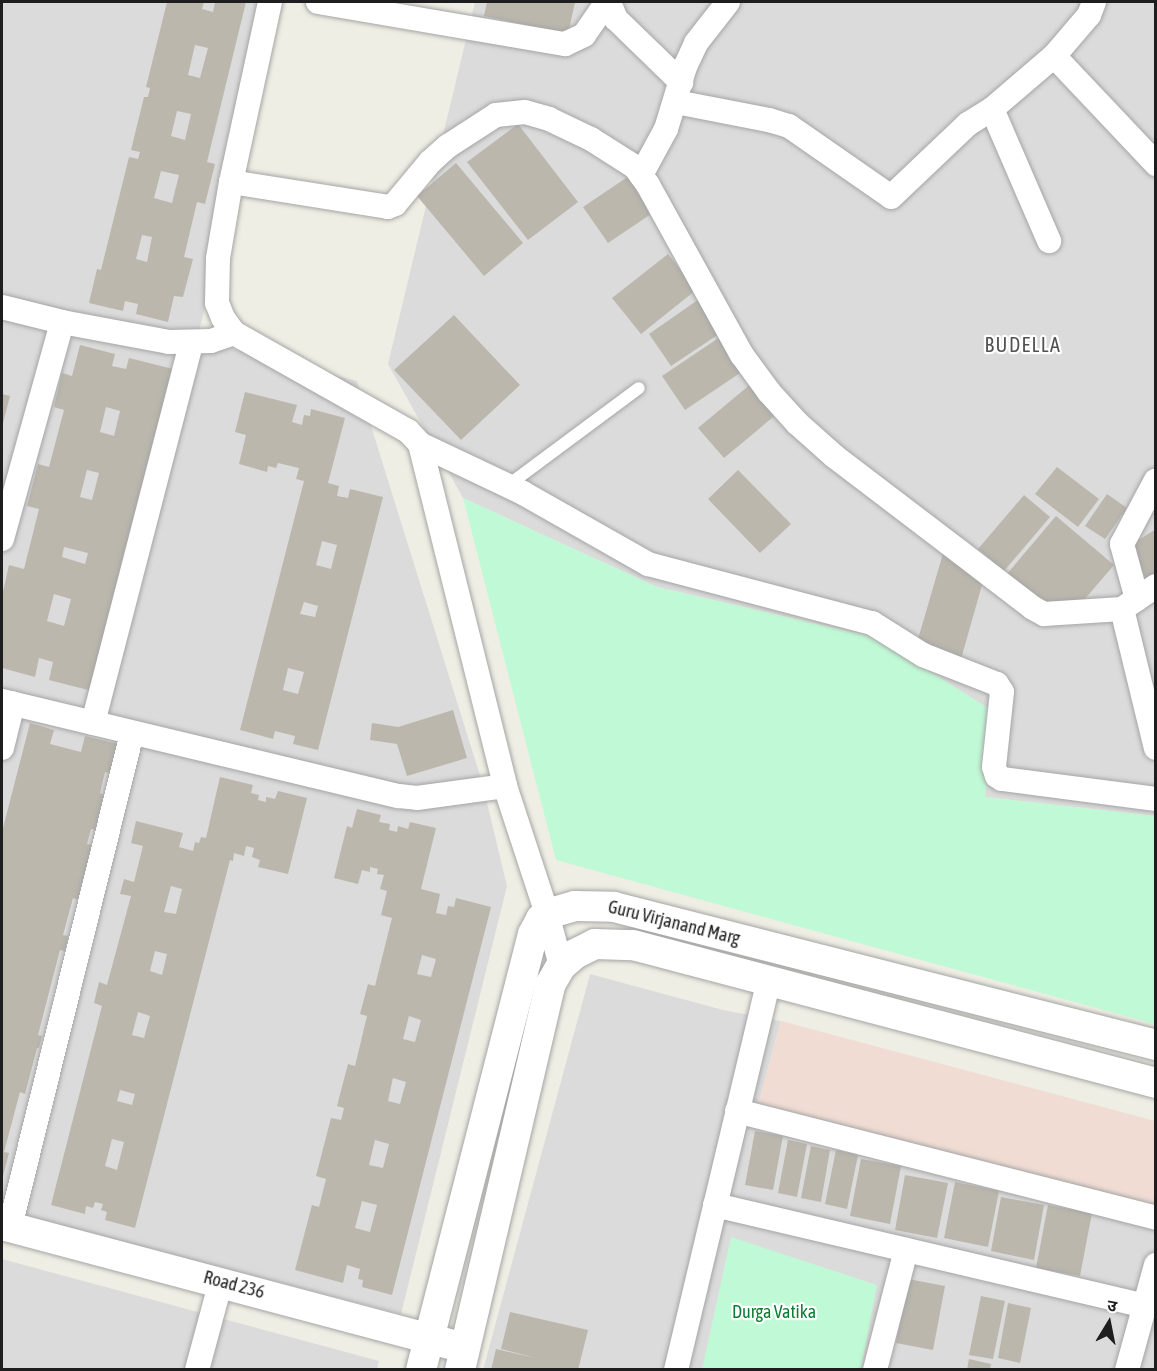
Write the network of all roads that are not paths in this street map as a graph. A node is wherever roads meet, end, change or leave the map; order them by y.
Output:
1 (270, 2) edge
2 (318, 2) edge
3 (608, 2) edge
4 (728, 2) edge
5 (1094, 2) edge
6 (1054, 56) junction
7 (679, 92) junction
8 (992, 109) junction
9 (1155, 164) edge
10 (641, 175) junction
11 (231, 182) junction
12 (1049, 241) dead end
13 (2, 307) edge
14 (62, 322) junction
15 (234, 333) junction
16 (191, 343) junction
17 (639, 388) dead end
18 (420, 444) junction
19 (1155, 480) edge
20 (507, 486) junction
21 (2, 539) edge
22 (1138, 598) edge
23 (7, 702) edge
24 (93, 723) junction
25 (132, 733) junction
26 (2, 748) edge
27 (1155, 748) edge
28 (505, 786) junction
29 (1155, 799) edge
30 (547, 914) junction
31 (561, 966) junction
32 (769, 980) junction
33 (1155, 1045) edge
34 (1155, 1083) edge
35 (737, 1112) junction
36 (715, 1205) junction
37 (1155, 1218) edge
38 (6, 1226) edge
39 (906, 1250) junction
40 (1155, 1265) edge
41 (221, 1281) junction
42 (1146, 1322) edge
43 (429, 1338) junction
44 (463, 1360) edge
45 (197, 1370) edge
46 (421, 1370) edge
47 (676, 1370) edge
48 (875, 1370) edge
49 (1127, 1370) edge

1 - 11 street
2 - 3 street
3 - 7 street
4 - 7 street
5 - 6 street
6 - 8 street
6 - 9 street
7 - 8 street
7 - 10 street
8 - 12 street
10 - 11 street
10 - 22 street
11 - 15 street
13 - 14 street
14 - 16 street
14 - 21 street
15 - 16 street
15 - 18 street
16 - 24 street
17 - 20 lane
18 - 20 street
18 - 28 street
19 - 22 street
20 - 29 street
22 - 27 street
23 - 24 street
23 - 26 street
24 - 25 street
25 - 28 street
25 - 38 street
28 - 30 street
30 - 31 street
30 - 33 street, Guru Virjanand Marg
30 - 43 street
31 - 32 street, Guru Virjanand Marg
31 - 44 street, Guru Virjanand Marg
32 - 34 street, Guru Virjanand Marg
32 - 35 street
35 - 36 street
35 - 37 street
36 - 39 street
36 - 47 street
38 - 41 street, Road 236
39 - 42 street
39 - 48 street
40 - 42 street
41 - 43 street, Road 236
41 - 45 street
42 - 49 street
43 - 44 street, Road 236
43 - 46 street

